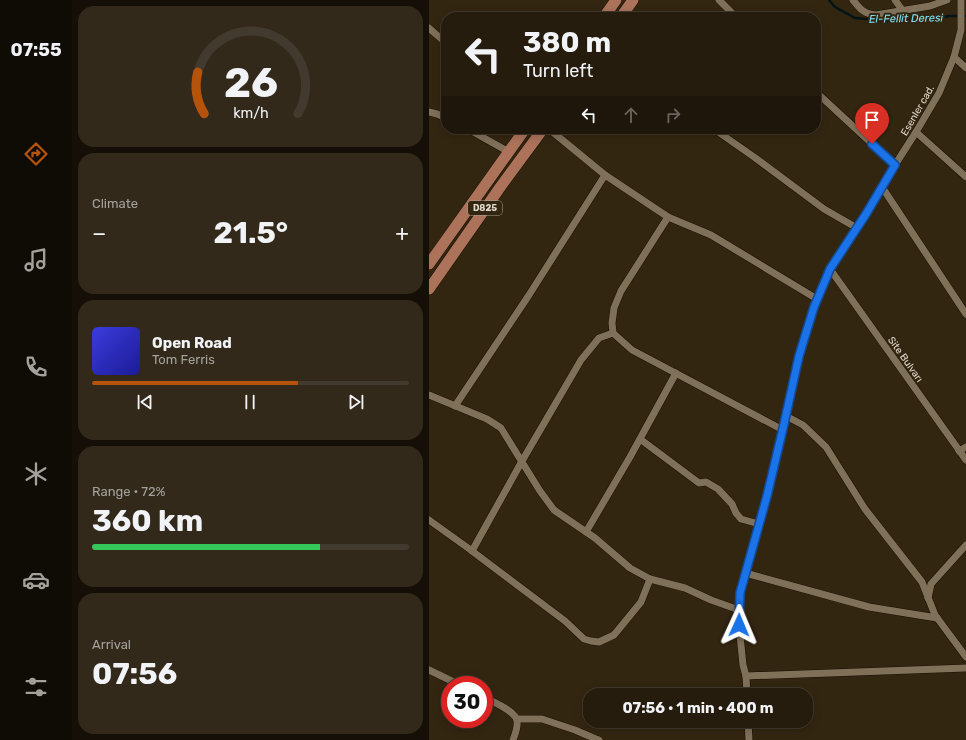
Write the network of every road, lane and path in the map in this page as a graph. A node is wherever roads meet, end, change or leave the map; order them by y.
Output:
1 (616, 0) edge
2 (633, 0) edge
3 (719, 0) edge
4 (853, 0) edge
5 (895, 0) edge
6 (947, 0) edge
7 (961, 0) edge
8 (903, 11) junction
9 (608, 12) edge
10 (625, 12) edge
11 (731, 12) edge
12 (429, 28) edge
13 (441, 39) edge
14 (954, 57) junction
15 (966, 68) edge
16 (821, 97) edge
17 (429, 112) edge
18 (441, 116) edge
19 (916, 132) junction
20 (477, 134) edge
21 (522, 134) edge
22 (539, 134) edge
23 (555, 134) edge
24 (721, 134) edge
25 (509, 152) junction
26 (895, 165) junction
27 (605, 176) junction
28 (966, 177) edge
29 (882, 187) junction
30 (668, 217) junction
31 (857, 228) junction
32 (429, 264) edge
33 (830, 269) junction
34 (429, 289) edge
35 (817, 299) junction
36 (966, 314) edge
37 (613, 333) junction
38 (676, 373) junction
39 (429, 395) edge
40 (455, 406) junction
41 (786, 416) junction
42 (783, 430) junction
43 (640, 439) junction
44 (966, 447) edge
45 (959, 451) junction
46 (966, 460) edge
47 (522, 462) junction
48 (429, 520) edge
49 (759, 524) junction
50 (587, 532) junction
51 (966, 545) edge
52 (472, 551) junction
53 (745, 573) junction
54 (650, 579) junction
55 (928, 598) junction
56 (739, 610) junction
57 (937, 618) junction
58 (966, 657) edge
59 (966, 668) edge
60 (429, 670) edge
61 (441, 676) edge
62 (746, 676) junction
63 (747, 688) edge
64 (493, 702) edge
65 (517, 719) junction
66 (748, 728) edge
67 (513, 740) edge
68 (599, 740) edge
69 (749, 740) edge

1 - 9 main road
2 - 10 main road
3 - 11 street
4 - 8 street
5 - 8 street
6 - 8 street
7 - 14 street, Esenler cad.
12 - 13 street
14 - 15 street
14 - 19 street, Esenler cad.
16 - 26 street
17 - 18 street
19 - 26 street, Esenler cad.
19 - 28 street
20 - 25 street
21 - 25 main road, D825
22 - 34 main road, D825
23 - 27 street
24 - 31 street
25 - 32 main road, D825
26 - 29 street, Esenler cad.
27 - 30 street
27 - 40 street
29 - 31 street, Esenler cad.
29 - 36 street
30 - 35 street
30 - 37 street
31 - 33 street, Esenler cad.
33 - 35 street, Esenler cad.
33 - 45 street, Site Bulvarı
35 - 41 street, Esenler cad.
37 - 38 street
37 - 47 street
38 - 42 street
38 - 43 street
39 - 40 street
40 - 47 street
41 - 42 street, Esenler cad.
41 - 55 street
42 - 49 street, Esenler cad.
43 - 49 street
43 - 50 street
44 - 45 street
45 - 46 street, Site Bulvarı
47 - 50 street
47 - 52 street
48 - 52 street
49 - 53 street, Esenler cad.
50 - 54 street
51 - 55 street
52 - 54 street
53 - 56 street, Esenler cad.
53 - 57 street
54 - 56 street
55 - 57 street
56 - 62 street, Esenler cad.
57 - 58 street
59 - 62 street
60 - 61 street
62 - 63 street, Esenler cad.
64 - 65 street
65 - 67 street
65 - 68 street
66 - 69 street

